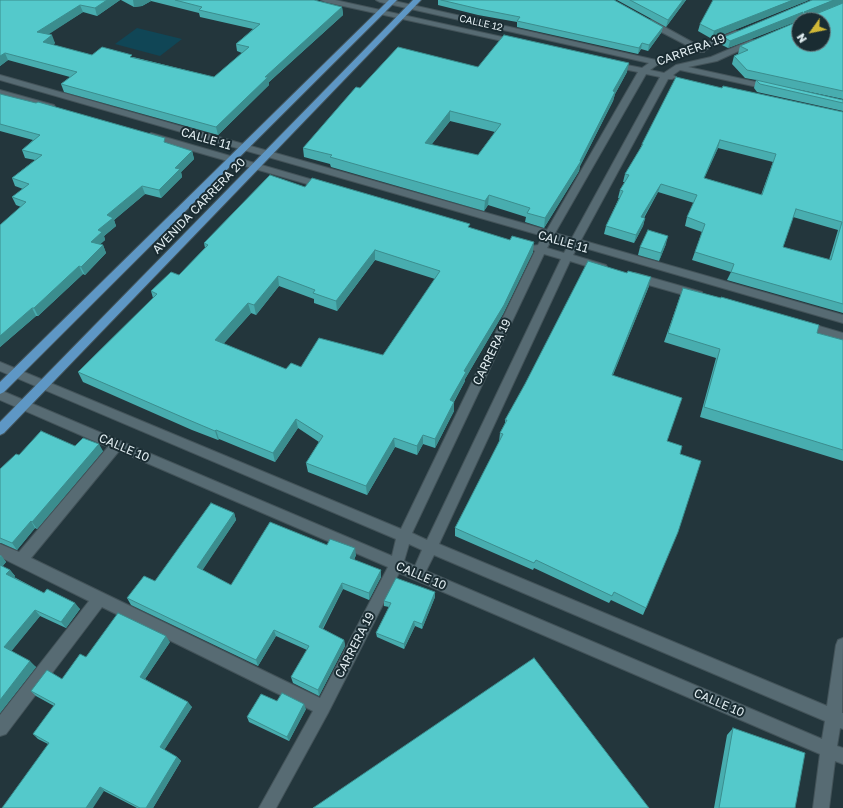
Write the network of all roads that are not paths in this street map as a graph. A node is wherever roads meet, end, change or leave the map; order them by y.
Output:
1 (325, 0) edge
2 (380, 0) edge
3 (416, 0) edge
4 (391, 1) edge
5 (410, 7) junction
6 (380, 12) junction
7 (401, 16) junction
8 (643, 19) edge
9 (748, 29) edge
10 (764, 38) edge
11 (521, 43) edge
12 (699, 49) junction
13 (714, 59) junction
14 (605, 62) edge
15 (656, 62) junction
16 (679, 68) junction
17 (643, 71) junction
18 (665, 76) junction
19 (0, 77) edge
20 (680, 79) edge
21 (777, 89) edge
22 (0, 93) edge
23 (60, 94) junction
24 (45, 106) junction
25 (60, 110) edge
26 (144, 134) edge
27 (244, 147) junction
28 (267, 154) junction
29 (232, 160) junction
30 (255, 166) junction
31 (337, 190) edge
32 (550, 235) junction
33 (576, 242) junction
34 (526, 245) edge
35 (541, 249) junction
36 (568, 257) junction
37 (613, 270) edge
38 (629, 275) edge
39 (705, 297) edge
40 (843, 319) edge
41 (789, 321) edge
42 (843, 337) edge
43 (0, 366) edge
44 (16, 373) junction
45 (44, 385) junction
46 (0, 389) edge
47 (0, 395) edge
48 (24, 405) junction
49 (0, 430) edge
50 (117, 446) junction
51 (404, 536) junction
52 (431, 548) junction
53 (0, 550) edge
54 (21, 560) junction
55 (396, 565) junction
56 (418, 574) junction
57 (99, 599) junction
58 (843, 645) edge
59 (323, 708) junction
60 (838, 719) edge
61 (0, 728) edge
62 (836, 753) edge
63 (267, 808) edge
64 (821, 808) edge

1 - 6 street, CALLE 12
2 - 4 street, CALLE 12
3 - 5 main road, AVENIDA CARRERA 20
4 - 5 street, CALLE 12
4 - 6 main road, AVENIDA CARRERA 20
5 - 7 main road, AVENIDA CARRERA 20
5 - 15 street, CALLE 12
6 - 7 street, CALLE 12
6 - 27 main road, AVENIDA CARRERA 20
7 - 11 street, CALLE 12
7 - 28 main road, AVENIDA CARRERA 20
8 - 12 street
9 - 12 street, CARRERA 19
10 - 13 street, CARRERA 19
12 - 13 street
12 - 15 street, CARRERA 19
13 - 16 street, CARRERA 19
14 - 17 street
15 - 16 street, CALLE 12
15 - 17 street, CARRERA 19
16 - 18 street, CARRERA 19
16 - 21 street, CALLE 12
17 - 18 street
17 - 32 street, CARRERA 19
18 - 20 street
18 - 33 street, CARRERA 19
19 - 23 street, CALLE 11
22 - 24 street
23 - 24 street
23 - 27 street, CALLE 11
24 - 25 street
26 - 29 street, CALLE 11
27 - 28 street, CALLE 11
27 - 29 main road, AVENIDA CARRERA 20
28 - 30 main road, AVENIDA CARRERA 20
28 - 32 street, CALLE 11
29 - 30 street, CALLE 11
29 - 44 main road, AVENIDA CARRERA 20
30 - 31 street, CALLE 11
30 - 45 main road, AVENIDA CARRERA 20
32 - 33 street, CALLE 11
32 - 35 street, CARRERA 19
33 - 36 street, CARRERA 19
33 - 40 street, CALLE 11
34 - 35 street, CALLE 11
35 - 36 street, CALLE 11
35 - 51 street, CARRERA 19
36 - 37 street, CALLE 11
36 - 52 street, CARRERA 19
38 - 39 street
41 - 42 street
43 - 44 street
44 - 45 street
44 - 46 main road, AVENIDA CARRERA 20
45 - 48 main road, AVENIDA CARRERA 20
45 - 51 street
47 - 48 street, CALLE 10
48 - 49 main road, AVENIDA CARRERA 20
48 - 50 street, CALLE 10
50 - 54 street
50 - 55 street, CALLE 10
51 - 52 street
51 - 55 street, CARRERA 19
52 - 56 street, CARRERA 19
52 - 60 street
53 - 54 street
54 - 57 street
55 - 56 street, CALLE 10
55 - 59 street, CARRERA 19
56 - 62 street, CALLE 10
57 - 59 street
57 - 61 street
58 - 60 street
59 - 63 street, CARRERA 19
60 - 62 street
62 - 64 street

